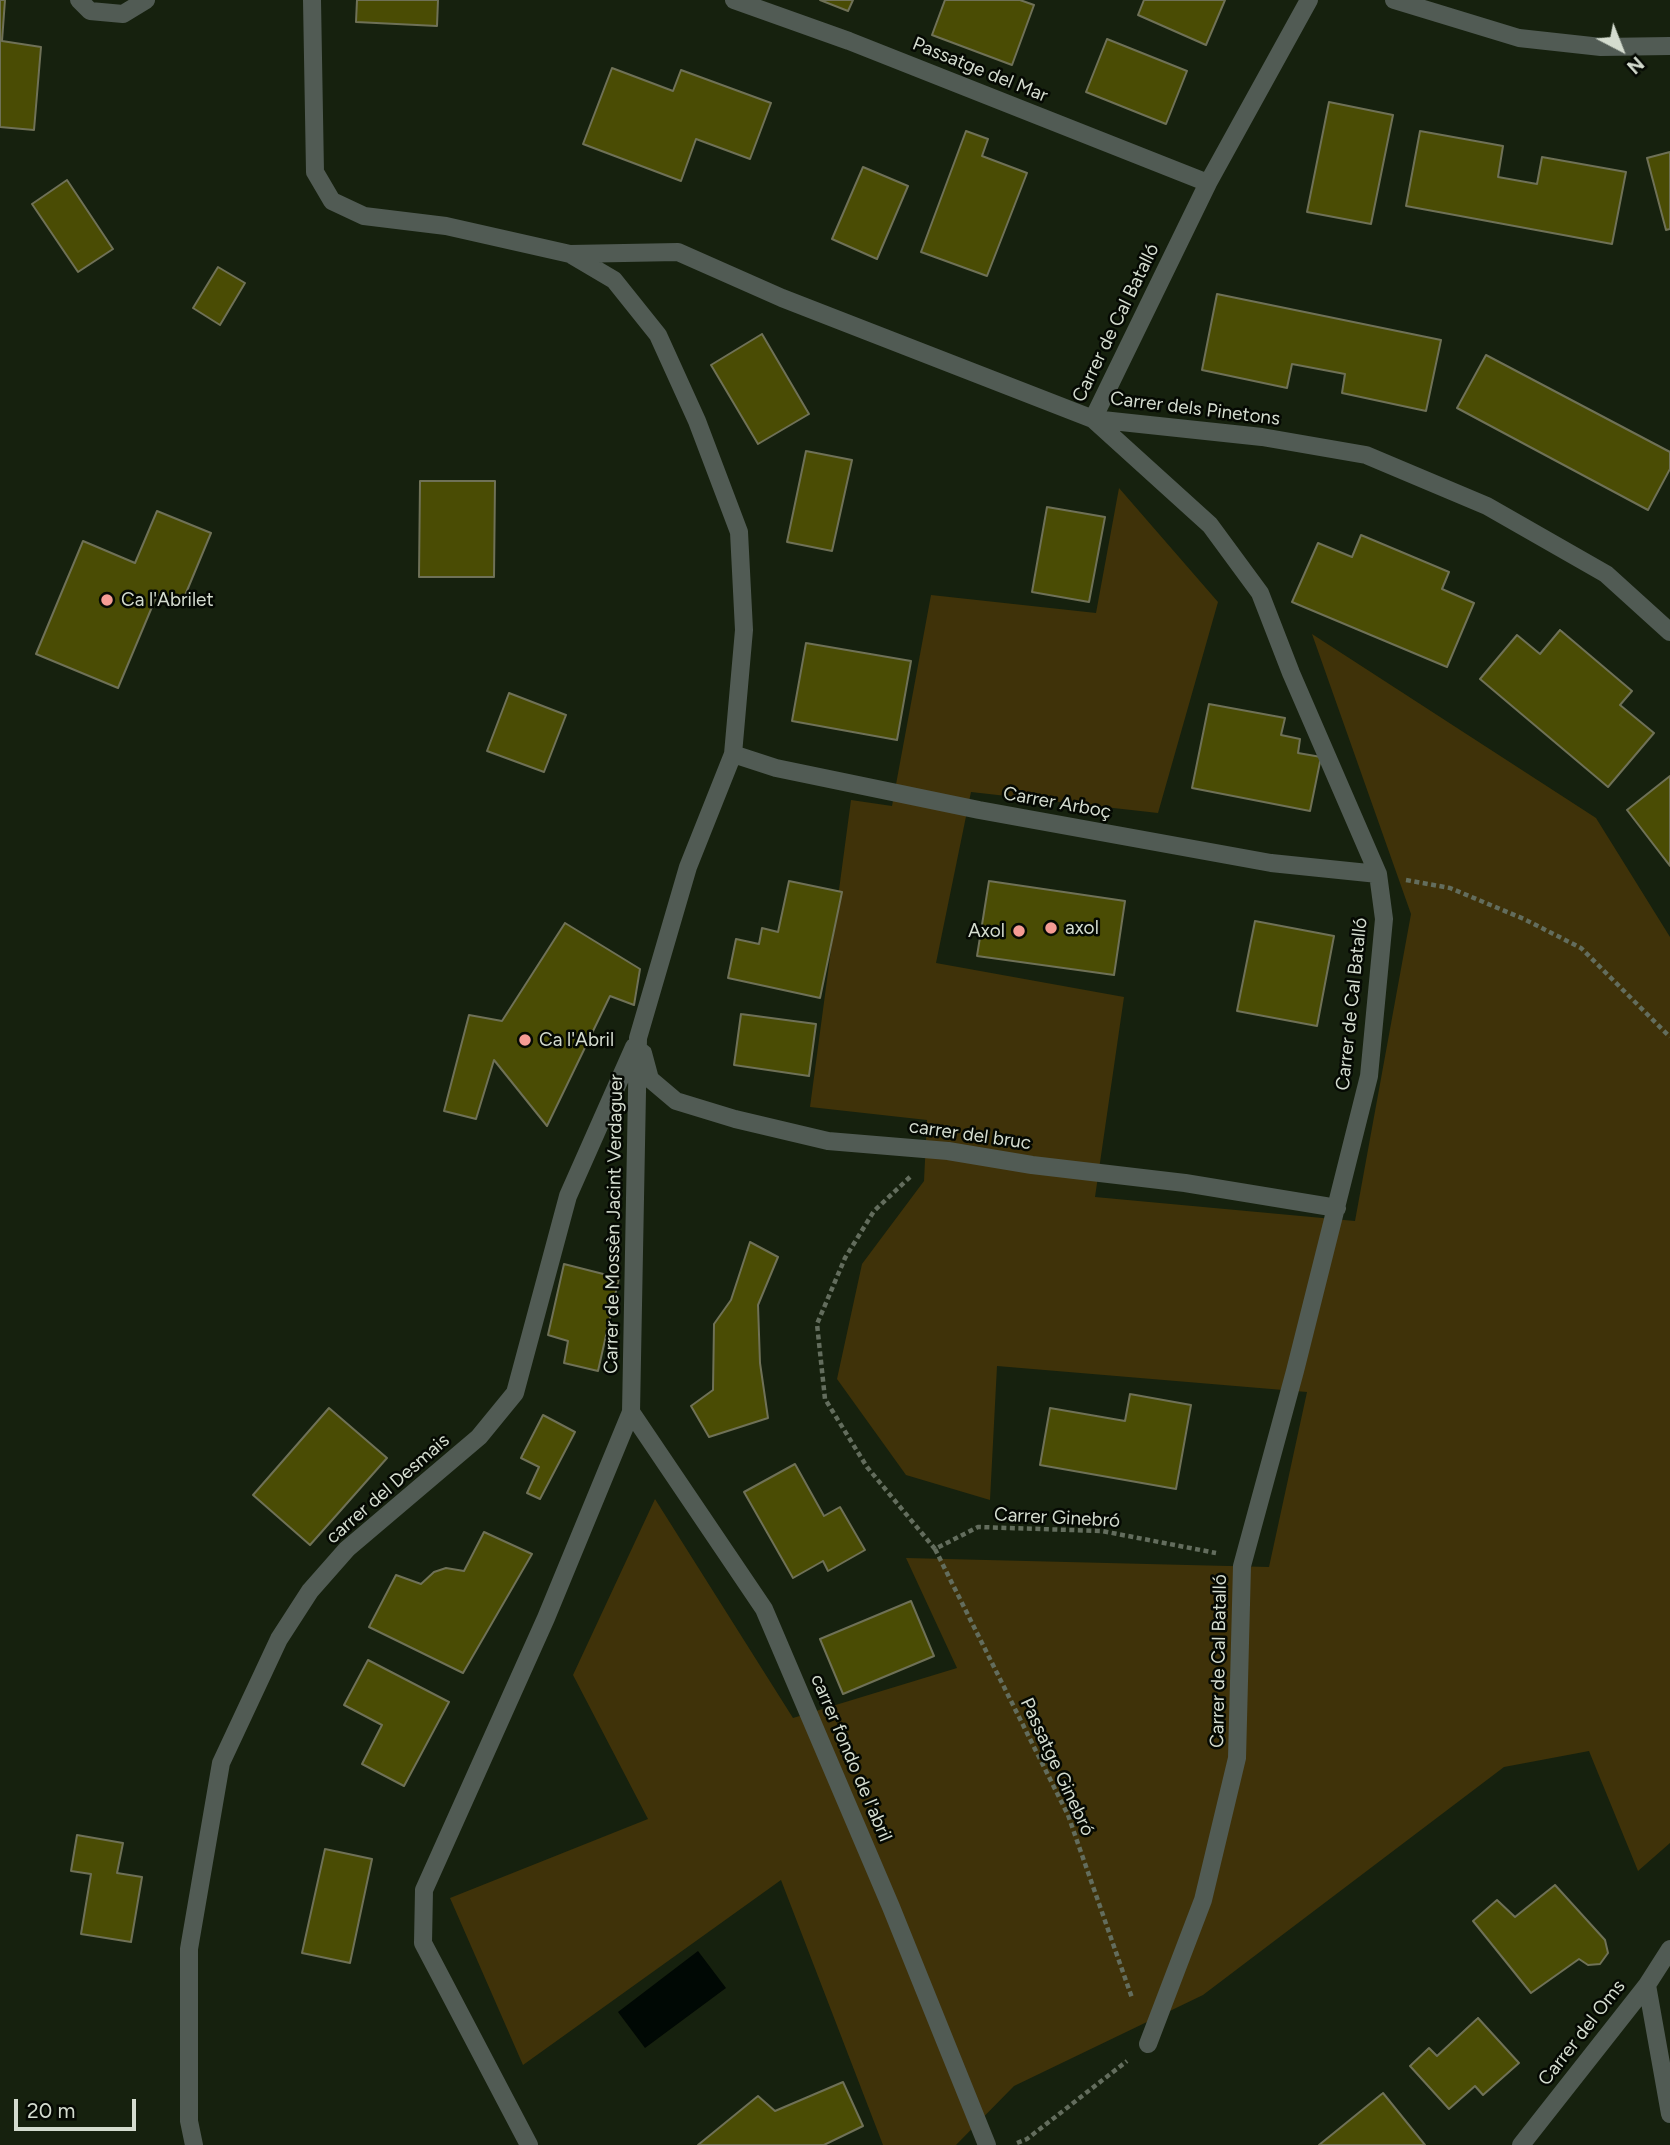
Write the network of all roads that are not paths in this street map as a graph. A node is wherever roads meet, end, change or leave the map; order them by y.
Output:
1 (79, 0) edge
2 (146, 0) edge
3 (312, 0) edge
4 (734, 0) edge
5 (1310, 0) edge
6 (1394, 0) edge
7 (1670, 47) edge
8 (1208, 183) junction
9 (570, 254) junction
10 (1093, 419) junction
11 (1670, 632) edge
12 (733, 754) junction
13 (1378, 874) junction
14 (638, 1038) junction
15 (1337, 1208) junction
16 (631, 1412) junction
17 (1670, 1949) edge
18 (1647, 1985) junction
19 (1148, 2044) road end
20 (1670, 2114) edge
21 (194, 2145) edge
22 (529, 2145) edge
23 (987, 2145) edge
24 (1521, 2145) edge

1 - 2 street
3 - 9 street, Carrer de Mossèn Jacint Verdaguer
4 - 8 street, Passatge del Mar
5 - 8 street, Carrer de Cal Batalló
6 - 7 street
8 - 10 street, Carrer de Cal Batalló
9 - 10 street, Carrer dels Pinetons
9 - 12 street, Carrer de Mossèn Jacint Verdaguer
10 - 11 street, Carrer dels Pinetons
10 - 13 street, Carrer de Cal Batalló
12 - 13 street, Carrer Arboç
12 - 14 street, Carrer de Mossèn Jacint Verdaguer
13 - 15 street, Carrer de Cal Batalló
14 - 15 street, carrer del bruc
14 - 16 street, Carrer de Mossèn Jacint Verdaguer
14 - 21 street, carrer del Desmais
15 - 19 street, Carrer de Cal Batalló
16 - 22 street, Carrer de Mossèn Jacint Verdaguer
16 - 23 street, carrer fondo de l'abril
17 - 18 street
18 - 20 street, Carrer del Oms
18 - 24 street, Carrer del Oms

